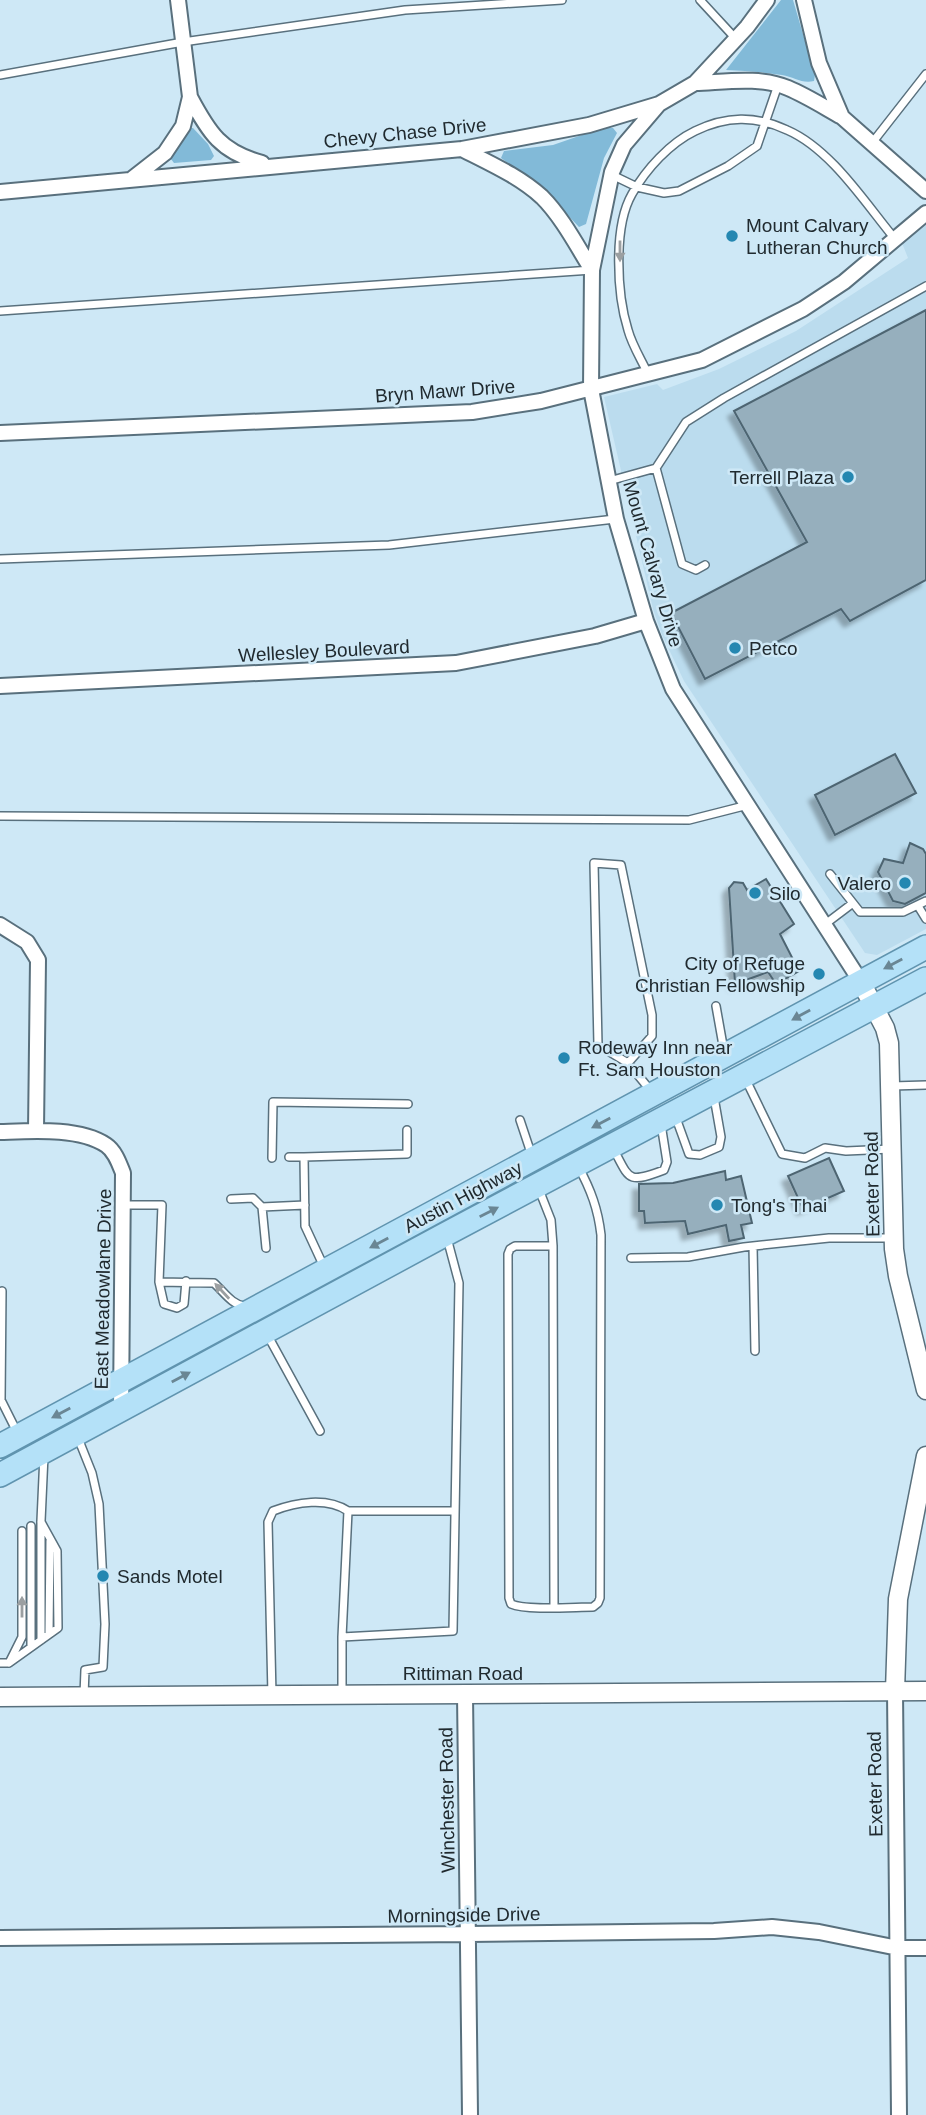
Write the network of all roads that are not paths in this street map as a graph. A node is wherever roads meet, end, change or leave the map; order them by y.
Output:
1 (178, 0) edge
2 (562, 0) edge
3 (700, 0) edge
4 (767, 0) edge
5 (804, 0) edge
6 (736, 39) junction
7 (183, 42) junction
8 (0, 75) edge
9 (926, 75) edge
10 (695, 83) junction
11 (778, 85) junction
12 (190, 97) junction
13 (659, 104) junction
14 (842, 117) junction
15 (763, 123) junction
16 (872, 143) junction
17 (462, 149) junction
18 (273, 166) junction
19 (611, 174) junction
20 (132, 178) junction
21 (637, 187) junction
22 (926, 191) edge
23 (0, 192) edge
24 (926, 213) edge
25 (895, 239) junction
26 (592, 270) junction
27 (926, 286) edge
28 (0, 311) edge
29 (648, 374) junction
30 (591, 389) junction
31 (0, 433) edge
32 (656, 468) junction
33 (609, 481) junction
34 (616, 519) junction
35 (0, 559) edge
36 (705, 565) dead end
37 (646, 621) junction
38 (0, 686) edge
39 (748, 805) junction
40 (0, 816) edge
41 (830, 874) dead end
42 (926, 901) edge
43 (853, 903) junction
44 (918, 906) junction
45 (926, 919) edge
46 (0, 925) edge
47 (824, 925) junction
48 (926, 947) edge
49 (926, 979) edge
50 (861, 982) junction
51 (716, 1006) dead end
52 (875, 1006) junction
53 (725, 1056) junction
54 (628, 1063) junction
55 (745, 1076) junction
56 (926, 1085) edge
57 (891, 1086) junction
58 (713, 1093) junction
59 (654, 1095) junction
60 (408, 1104) dead end
61 (667, 1117) junction
62 (520, 1120) dead end
63 (407, 1130) dead end
64 (36, 1131) junction
65 (0, 1132) edge
66 (612, 1147) junction
67 (892, 1149) junction
68 (289, 1157) dead end
69 (304, 1157) junction
70 (272, 1158) dead end
71 (533, 1160) junction
72 (578, 1166) junction
73 (538, 1187) junction
74 (231, 1199) dead end
75 (123, 1205) junction
76 (305, 1205) junction
77 (262, 1207) junction
78 (446, 1234) junction
79 (893, 1238) junction
80 (553, 1246) junction
81 (753, 1246) junction
82 (266, 1248) dead end
83 (631, 1258) dead end
84 (326, 1271) junction
85 (186, 1281) junction
86 (159, 1282) junction
87 (2, 1291) edge
88 (255, 1309) junction
89 (266, 1332) junction
90 (755, 1351) dead end
91 (121, 1381) junction
92 (926, 1390) edge
93 (121, 1410) junction
94 (320, 1431) dead end
95 (76, 1434) junction
96 (9, 1441) edge
97 (45, 1451) junction
98 (926, 1456) edge
99 (0, 1475) edge
100 (348, 1511) junction
101 (454, 1511) junction
102 (41, 1521) junction
103 (31, 1526) dead end
104 (22, 1531) dead end
105 (554, 1607) junction
106 (342, 1637) junction
107 (41, 1640) junction
108 (31, 1647) junction
109 (0, 1663) edge
110 (9, 1663) junction
111 (895, 1691) junction
112 (926, 1691) edge
113 (465, 1694) junction
114 (342, 1695) junction
115 (272, 1696) junction
116 (84, 1697) junction
117 (0, 1698) edge
118 (469, 1934) junction
119 (0, 1938) edge
120 (898, 1948) junction
121 (926, 1948) edge
122 (470, 2115) edge
123 (899, 2115) edge

1 - 7 street
2 - 7 lane
3 - 6 lane
4 - 6 street, Chevy Chase Drive
5 - 14 street
6 - 10 street, Chevy Chase Drive
7 - 8 lane
7 - 12 street
9 - 16 lane
10 - 11 street
10 - 13 street, Chevy Chase Drive
11 - 14 street
11 - 15 lane
12 - 18 street
12 - 20 street
13 - 17 street, Chevy Chase Drive
13 - 19 street, Mount Calvary Drive
14 - 16 street
15 - 21 lane
15 - 21 lane
15 - 25 lane
16 - 22 street
17 - 18 street, Chevy Chase Drive
17 - 26 street
18 - 20 street, Chevy Chase Drive
19 - 21 lane
19 - 26 street, Mount Calvary Drive
20 - 23 street, Chevy Chase Drive
21 -> 29 lane
24 - 25 street, Bryn Mawr Drive
25 - 29 street, Bryn Mawr Drive
26 - 28 lane
26 - 30 street, Mount Calvary Drive
27 - 32 lane
29 - 30 street, Bryn Mawr Drive
30 - 31 street, Bryn Mawr Drive
30 - 33 street, Mount Calvary Drive
32 - 33 lane
32 - 36 lane
33 - 34 street, Mount Calvary Drive
34 - 35 lane
34 - 37 street, Mount Calvary Drive
37 - 38 street, Wellesley Boulevard
37 - 39 street, Mount Calvary Drive
39 - 40 lane
39 - 47 street, Mount Calvary Drive
41 - 43 lane
42 - 44 lane
43 - 44 lane
43 - 47 lane
44 - 45 lane
46 - 64 street
47 - 50 street, Mount Calvary Drive
48 -> 50 main road, Austin Highway
49 - 52 main road, Austin Highway
50 - 52 street, Exeter Road
50 -> 53 main road, Austin Highway
51 - 53 lane
52 - 55 main road, Austin Highway
52 - 57 street, Exeter Road
53 - 59 main road, Austin Highway
54 - 54 lane
54 - 59 lane
55 - 58 main road, Austin Highway
55 - 67 lane
56 - 57 lane
57 - 67 street, Exeter Road
58 - 61 main road, Austin Highway
58 - 61 lane
59 -> 71 main road, Austin Highway
60 - 70 lane
61 - 66 main road, Austin Highway
61 - 66 lane
62 - 71 lane
63 - 69 lane
64 - 65 street, East Meadowlane Drive
64 - 75 street, East Meadowlane Drive
66 - 72 main road, Austin Highway
67 - 79 street, Exeter Road
68 - 69 lane
69 - 76 lane
71 -> 84 main road, Austin Highway
72 - 73 main road, Austin Highway
72 - 105 lane
78 -> 73 main road, Austin Highway
73 - 80 lane
74 - 77 lane
75 - 86 lane
75 - 91 street, East Meadowlane Drive
76 - 77 lane
76 - 84 lane
77 - 82 lane
78 - 89 main road, Austin Highway
78 - 101 lane
79 - 81 lane
79 - 92 street, Exeter Road
80 - 105 lane
80 - 105 lane
81 - 83 lane
81 - 90 lane
84 - 88 main road, Austin Highway
85 - 86 lane
85 - 86 lane
88 -> 85 lane
87 - 96 lane
88 - 91 main road, Austin Highway
93 -> 89 main road, Austin Highway
89 - 94 lane
91 - 93 street, East Meadowlane Drive
91 -> 96 main road, Austin Highway
93 - 95 main road, Austin Highway
95 - 97 main road, Austin Highway
95 - 116 lane
97 - 99 main road, Austin Highway
97 - 102 lane
98 - 111 street, Exeter Road
100 - 101 lane
100 - 106 lane
100 - 115 lane
101 - 106 lane
102 - 107 lane
102 - 107 lane
103 - 108 lane
110 -> 104 lane
106 - 114 lane
107 - 108 lane
108 - 110 lane
109 - 110 lane
111 - 112 street, Rittiman Road
111 - 113 street, Rittiman Road
111 - 120 street, Exeter Road
113 - 114 street, Rittiman Road
113 - 118 street, Winchester Road
114 - 115 street, Rittiman Road
115 - 116 street, Rittiman Road
116 - 117 street, Rittiman Road
118 - 119 street, Morningside Drive
118 - 120 street, Morningside Drive
118 - 122 street, Winchester Road
120 - 121 street, Morningside Drive
120 - 123 street, Exeter Road

